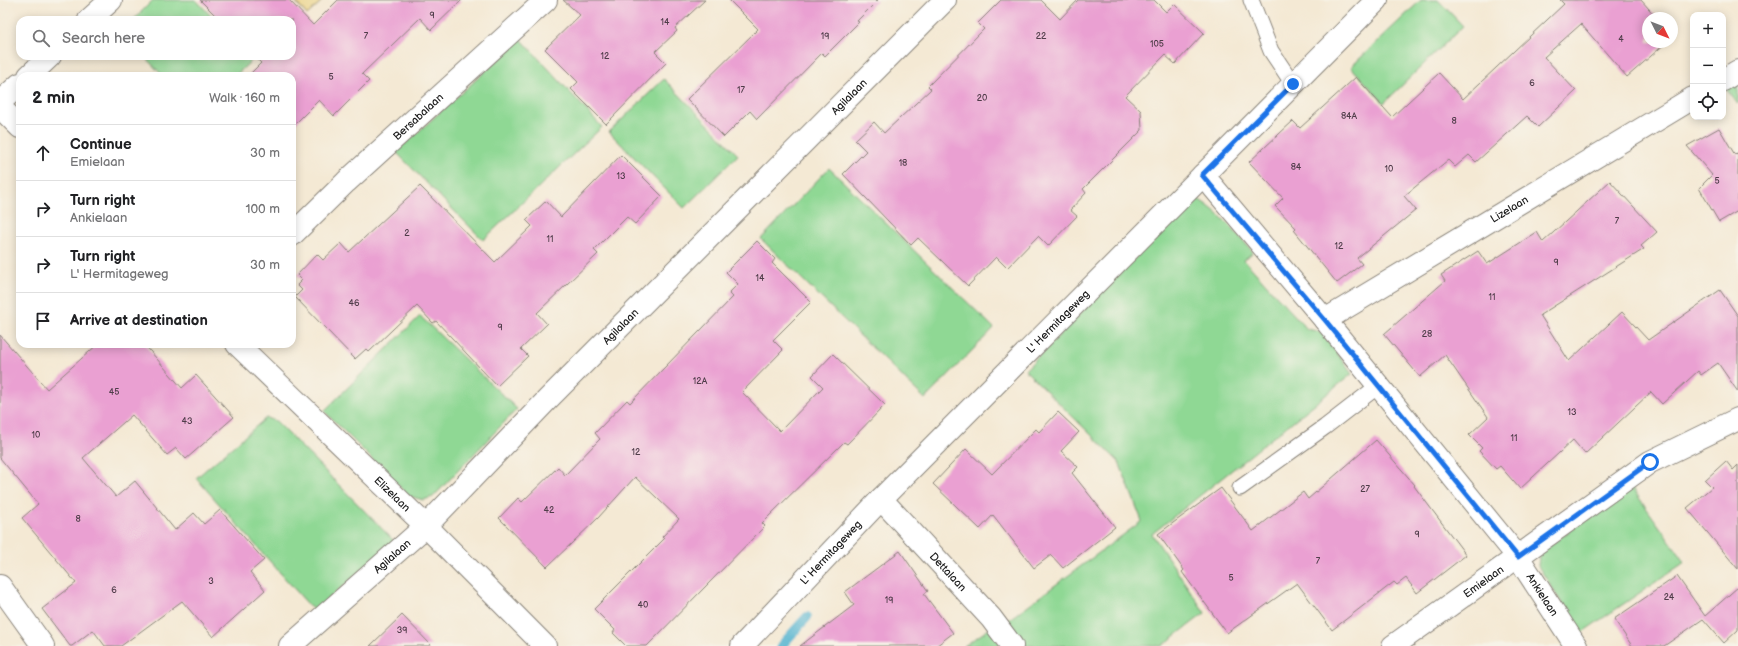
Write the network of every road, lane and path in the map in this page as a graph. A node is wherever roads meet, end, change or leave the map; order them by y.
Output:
1 (111, 0) edge
2 (546, 0) edge
3 (945, 0) edge
4 (1251, 0) edge
5 (1377, 0) edge
6 (93, 16) edge
7 (46, 60) edge
8 (1738, 71) edge
9 (32, 72) edge
10 (1726, 78) edge
11 (1293, 84) junction
12 (16, 88) edge
13 (1690, 100) edge
14 (0, 102) edge
15 (0, 107) edge
16 (16, 123) edge
17 (1202, 175) junction
18 (296, 231) edge
19 (1325, 320) junction
20 (241, 348) edge
21 (1378, 386) junction
22 (1738, 419) edge
23 (1240, 488) dead end
24 (881, 499) junction
25 (426, 526) junction
26 (1518, 557) junction
27 (0, 586) edge
28 (42, 646) edge
29 (290, 646) edge
30 (545, 646) edge
31 (742, 646) edge
32 (1012, 646) edge
33 (1393, 646) edge
34 (1576, 646) edge

1 - 6 street
2 - 18 street, Bersabalaan
3 - 25 street, Agilalaan
4 - 11 lane
5 - 11 street, L' Hermitageweg
7 - 9 street
8 - 10 street
11 - 17 street, L' Hermitageweg
12 - 14 street
13 - 19 street, Lizelaan
15 - 16 street
17 - 19 street, Ankielaan
17 - 24 street, L' Hermitageweg
19 - 21 street, Ankielaan
20 - 25 street, Elizelaan
21 - 23 lane
21 - 26 street, Ankielaan
22 - 26 street, Emielaan
24 - 31 street, L' Hermitageweg
24 - 32 street, Dettalaan
25 - 29 street, Agilalaan
25 - 30 street, Elizelaan
26 - 33 street, Emielaan
26 - 34 street, Ankielaan
27 - 28 street

